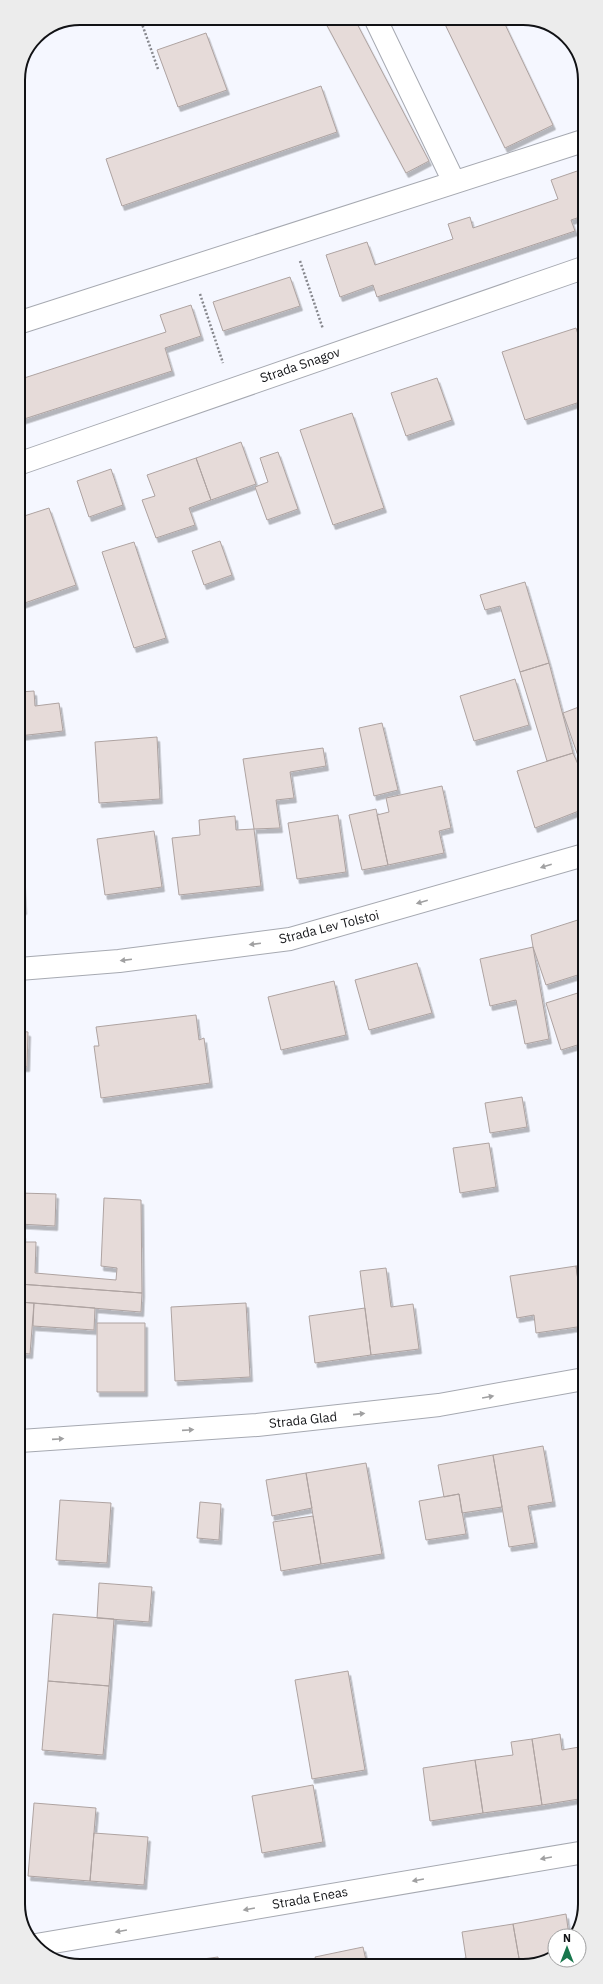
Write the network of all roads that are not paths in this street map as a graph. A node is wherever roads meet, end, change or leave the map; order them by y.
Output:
1 (378, 25) edge
2 (578, 143) edge
3 (454, 182) junction
4 (578, 270) edge
5 (25, 321) edge
6 (25, 462) edge
7 (578, 857) edge
8 (25, 969) edge
9 (578, 1380) edge
10 (25, 1441) edge
11 (578, 1853) edge
12 (42, 1944) edge

1 - 3 street
2 - 3 street
3 - 5 street
4 - 6 street, Strada Snagov
7 -> 8 street, Strada Lev Tolstoi
10 -> 9 street, Strada Glad
11 -> 12 street, Strada Eneas

